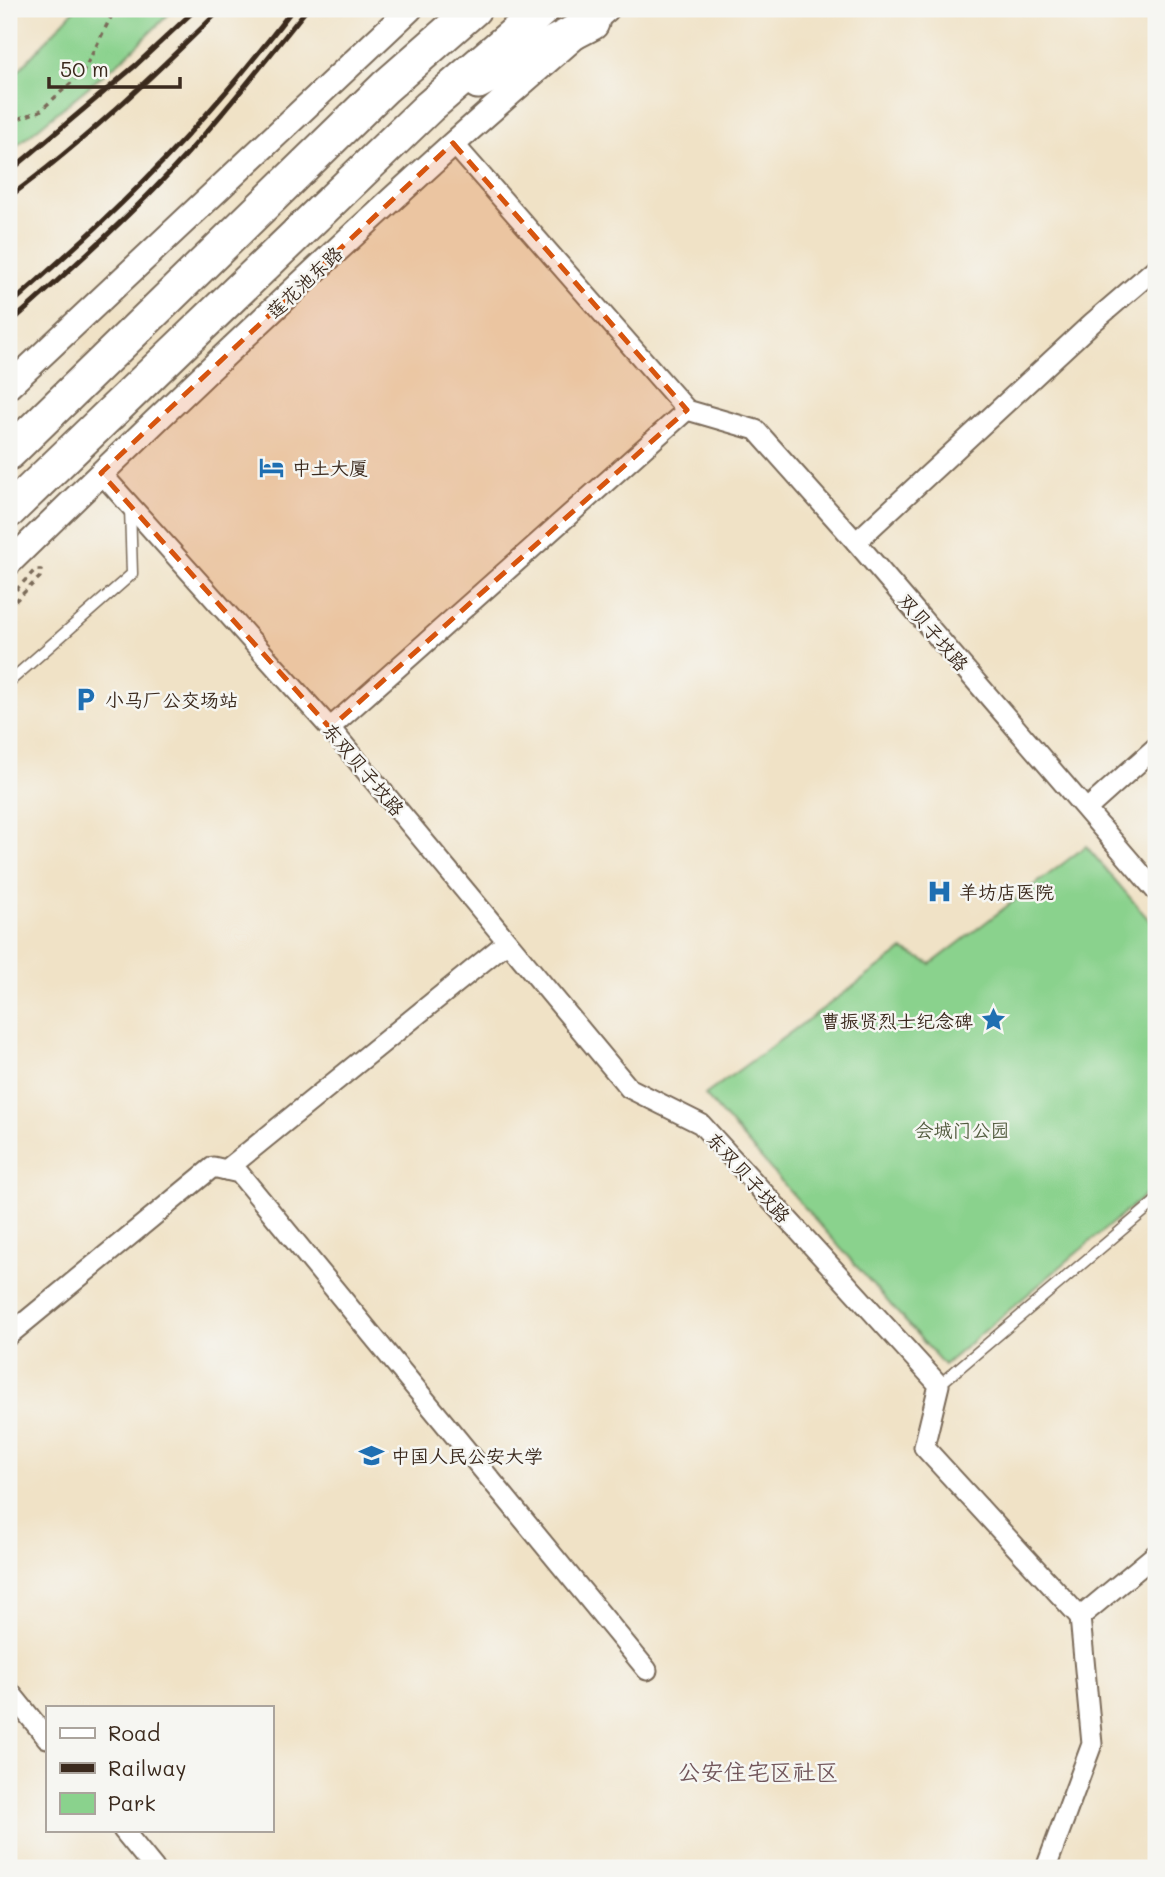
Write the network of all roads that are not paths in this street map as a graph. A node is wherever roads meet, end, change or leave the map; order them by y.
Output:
1 (410, 9) edge
2 (439, 9) edge
3 (474, 9) edge
4 (543, 9) edge
5 (600, 16) edge
6 (385, 87) junction
7 (429, 107) junction
8 (453, 144) junction
9 (1156, 268) edge
10 (9, 386) edge
11 (687, 410) junction
12 (9, 453) edge
13 (101, 473) junction
14 (130, 505) junction
15 (9, 510) edge
16 (856, 542) junction
17 (9, 563) edge
18 (9, 680) edge
19 (330, 728) junction
20 (1156, 747) edge
21 (1087, 809) junction
22 (1156, 891) edge
23 (507, 942) junction
24 (226, 1170) junction
25 (1156, 1201) edge
26 (9, 1335) edge
27 (939, 1385) junction
28 (1156, 1554) edge
29 (1080, 1617) junction
30 (647, 1670) dead end
31 (9, 1691) edge
32 (46, 1737) edge
33 (125, 1832) edge
34 (154, 1868) edge
35 (1046, 1868) edge

1 - 10 street
2 - 6 highway
3 - 6 highway
4 - 7 highway, 莲花池东路
5 - 7 highway
5 - 8 street, 莲花池东路
6 - 12 highway
7 - 15 highway, 莲花池东路
8 - 11 street
8 - 13 street, 莲花池东路
9 - 16 street
11 - 16 street, 双贝子坟路
11 - 19 street
13 - 14 street, 东双贝子坟路
13 - 17 street, 莲花池东路
14 - 18 lane
14 - 19 street, 东双贝子坟路
16 - 21 street, 双贝子坟路
19 - 23 street, 东双贝子坟路
20 - 21 street
21 - 22 street, 双贝子坟路
23 - 24 street
23 - 27 street, 东双贝子坟路
24 - 26 street
24 - 30 street
25 - 27 lane
27 - 29 street
28 - 29 street
29 - 35 street
31 - 32 street
33 - 34 street

